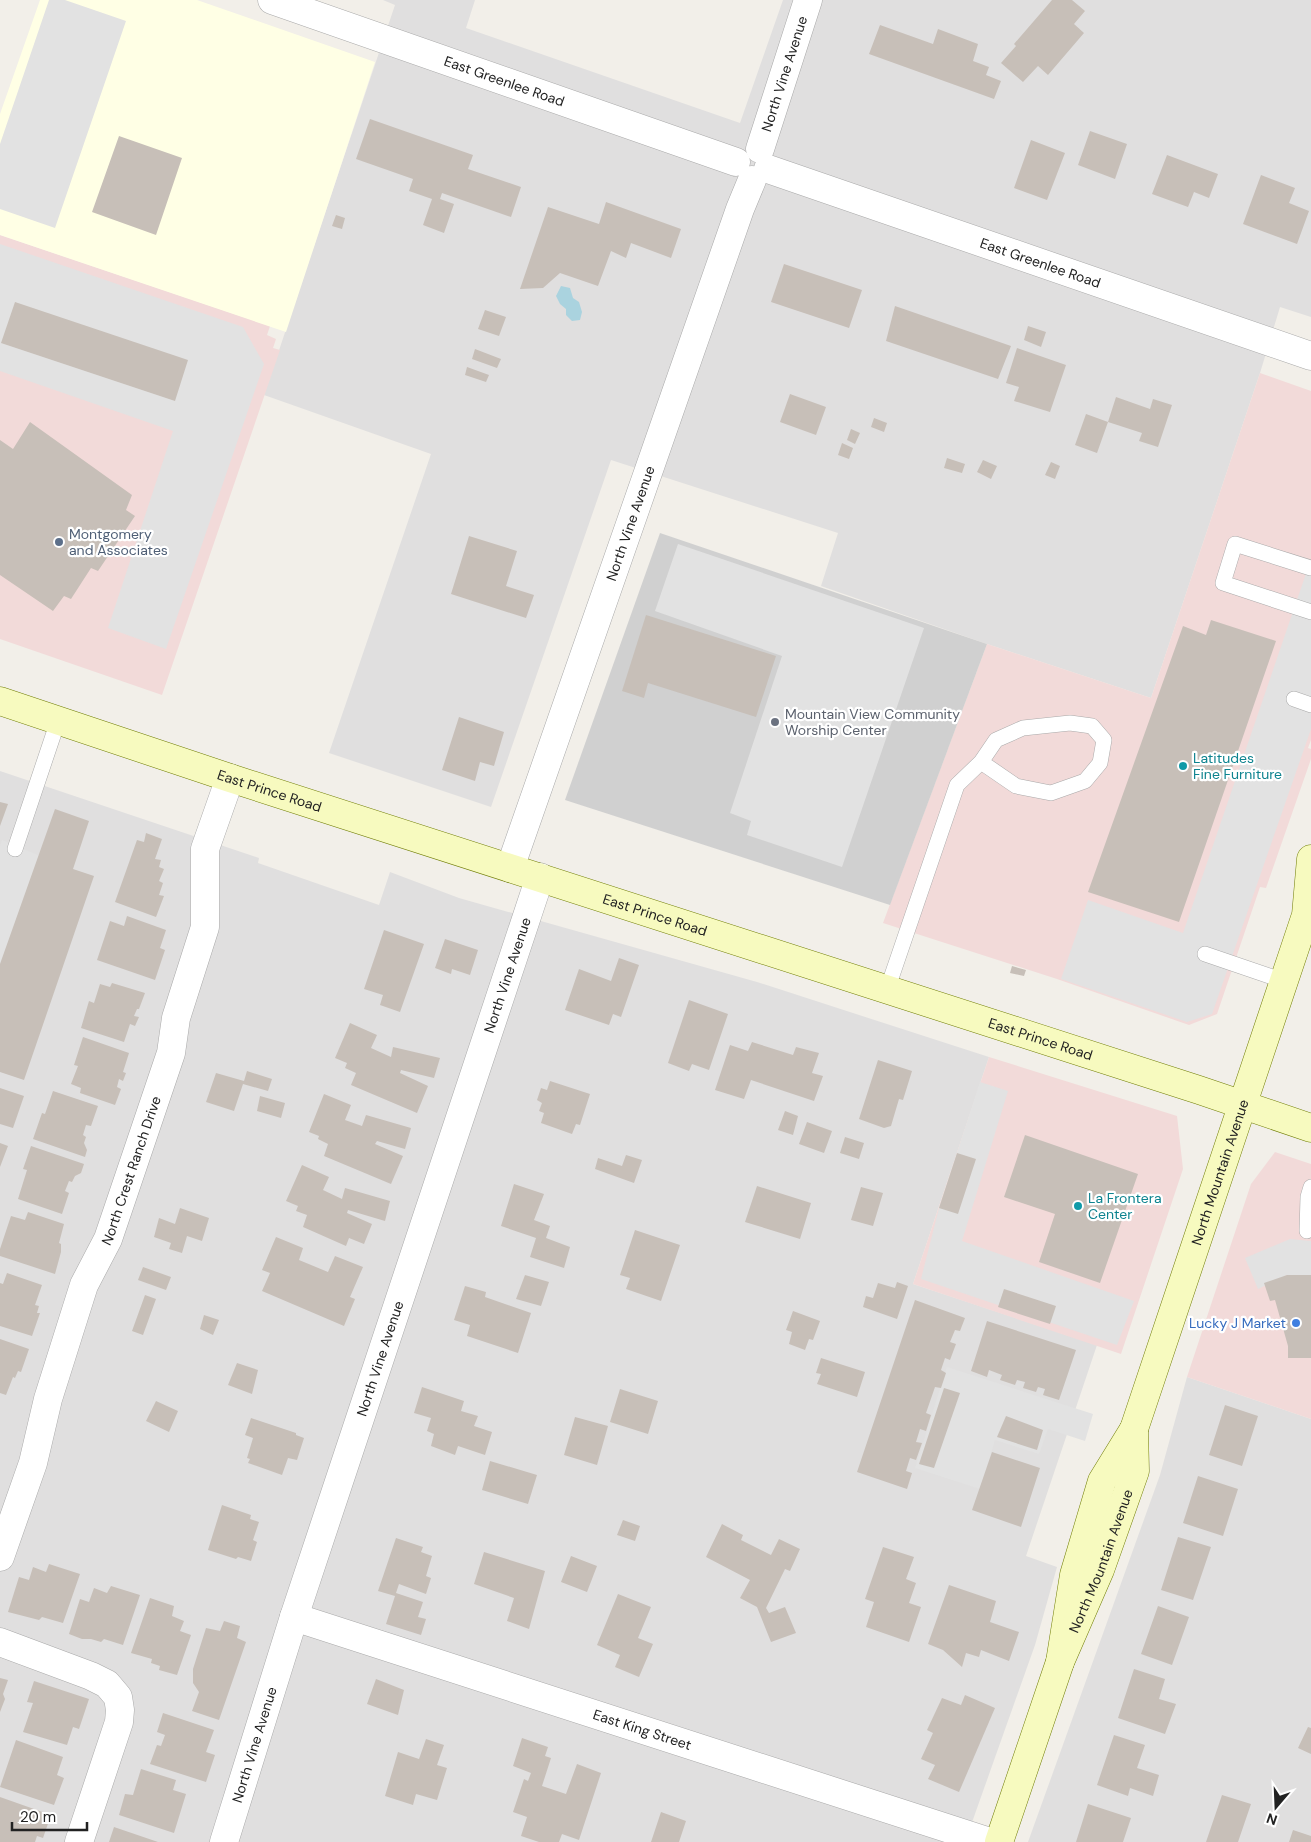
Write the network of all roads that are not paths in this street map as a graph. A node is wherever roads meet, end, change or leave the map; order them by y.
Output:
1 (272, 0) edge
2 (808, 0) edge
3 (754, 165) junction
4 (1311, 356) edge
5 (1311, 568) edge
6 (1311, 612) edge
7 (1294, 699) dead end
8 (0, 701) edge
9 (1311, 705) edge
10 (58, 721) junction
11 (981, 762) junction
12 (230, 778) junction
13 (15, 849) dead end
14 (1311, 859) edge
15 (510, 868) junction
16 (540, 878) junction
17 (1309, 913) edge
18 (1205, 954) dead end
19 (1284, 981) junction
20 (887, 990) junction
21 (1243, 1104) junction
22 (1311, 1128) edge
23 (1311, 1187) edge
24 (1307, 1231) dead end
25 (0, 1557) edge
26 (294, 1617) junction
27 (0, 1642) edge
28 (79, 1842) edge
29 (224, 1842) edge
30 (990, 1842) edge
31 (999, 1842) edge

1 - 3 street, East Greenlee Road
2 - 3 street, North Vine Avenue
3 - 4 street, East Greenlee Road
3 - 15 street, North Vine Avenue
5 - 6 lane
7 - 9 lane
8 - 10 main road, East Prince Road
10 - 12 main road, East Prince Road
10 - 13 lane
11 - 11 lane
11 - 20 lane
12 - 15 main road, East Prince Road
12 - 25 street, North Crest Ranch Drive
14 - 17 main road, North Mountain Avenue
15 - 16 main road, East Prince Road
16 - 20 main road, East Prince Road
16 - 26 street, North Vine Avenue
17 - 19 main road, North Mountain Avenue
18 - 19 lane
19 - 21 main road, North Mountain Avenue
20 - 21 main road, East Prince Road
21 - 22 main road, East Prince Road
21 - 31 main road, North Mountain Avenue
23 - 24 lane
26 - 29 street, North Vine Avenue
26 - 30 street, East King Street
27 - 28 street

